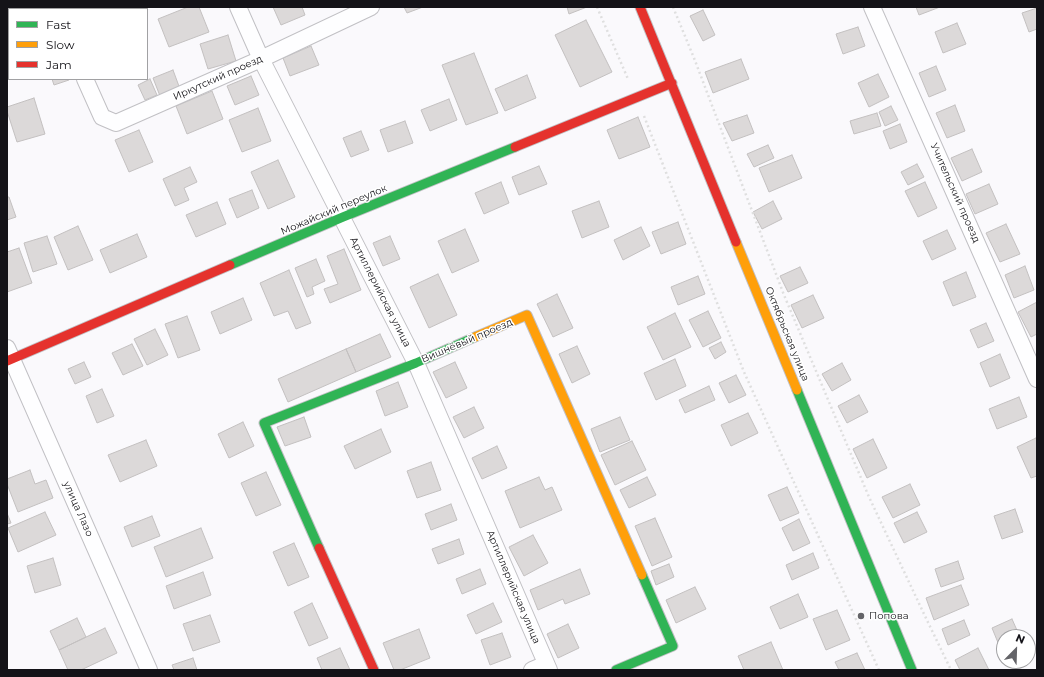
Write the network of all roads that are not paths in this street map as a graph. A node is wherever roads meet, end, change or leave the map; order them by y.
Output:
1 (238, 7) edge
2 (371, 7) edge
3 (640, 7) edge
4 (872, 7) edge
5 (261, 59) junction
6 (85, 80) edge
7 (672, 83) junction
8 (342, 217) junction
9 (9, 356) edge
10 (416, 363) junction
11 (1037, 379) edge
12 (542, 668) edge
13 (149, 670) edge
14 (374, 670) edge
15 (616, 670) edge
16 (912, 670) edge

1 - 5 street, Артиллерийская улица
2 - 5 street, Иркутский проезд
3 - 7 street, Октябрьская улица
4 - 11 street, Учительский проезд
5 - 6 street, Иркутский проезд
5 - 8 street, Артиллерийская улица
7 - 8 street, Можайский переулок
7 - 16 street, Октябрьская улица
8 - 9 street, Можайский переулок
8 - 10 street, Артиллерийская улица
9 - 13 street, улица Лазо
10 - 12 street, Артиллерийская улица
10 - 14 street, Вишнёвый проезд
10 - 15 street, Вишнёвый проезд

